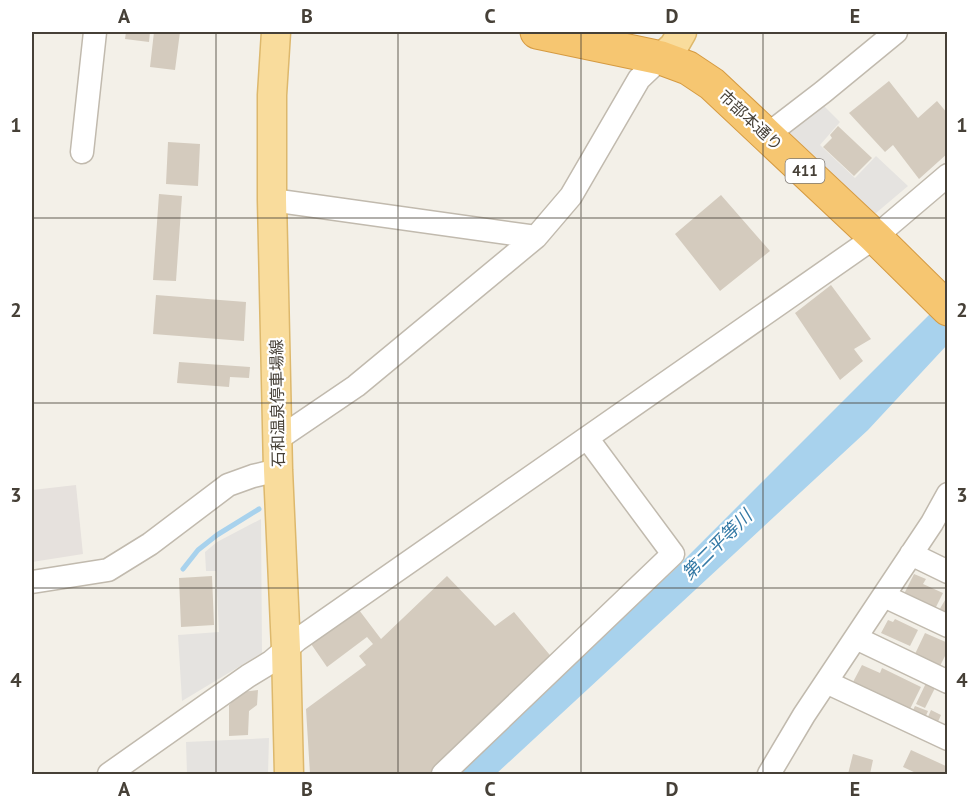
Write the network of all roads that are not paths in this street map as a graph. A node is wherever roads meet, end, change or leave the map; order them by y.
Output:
1 (95, 32) edge
2 (276, 32) edge
3 (540, 32) edge
4 (682, 32) edge
5 (896, 32) edge
6 (661, 58) junction
7 (767, 135) junction
8 (82, 152) dead end
9 (948, 175) edge
10 (272, 200) junction
11 (536, 237) junction
12 (875, 237) junction
13 (943, 305) edge
14 (587, 438) junction
15 (278, 439) junction
16 (278, 470) junction
17 (948, 494) edge
18 (911, 554) junction
19 (948, 572) edge
20 (32, 582) edge
21 (884, 596) junction
22 (948, 626) edge
23 (856, 638) junction
24 (286, 649) junction
25 (826, 682) junction
26 (948, 682) edge
27 (948, 740) edge
28 (109, 774) edge
29 (288, 774) edge
30 (443, 774) edge
31 (769, 774) edge

1 - 8 street
2 - 10 main road, 石和温泉停車場線
3 - 6 highway, 市部本通り / 411
4 - 6 main road
5 - 7 street
6 - 7 highway, 市部本通り / 411
6 - 11 street
7 - 12 highway, 市部本通り / 411
9 - 12 street
10 - 11 street
10 - 15 main road, 石和温泉停車場線
11 - 15 street
12 - 13 highway, 市部本通り / 411
12 - 14 street
14 - 24 street
14 - 30 street
15 - 16 main road, 石和温泉停車場線
16 - 20 street
16 - 24 main road, 石和温泉停車場線
17 - 18 street
18 - 19 street
18 - 21 street
21 - 22 street
21 - 23 street
23 - 25 street
23 - 26 street
24 - 28 street
24 - 29 main road, 石和温泉停車場線
25 - 27 street
25 - 31 street

